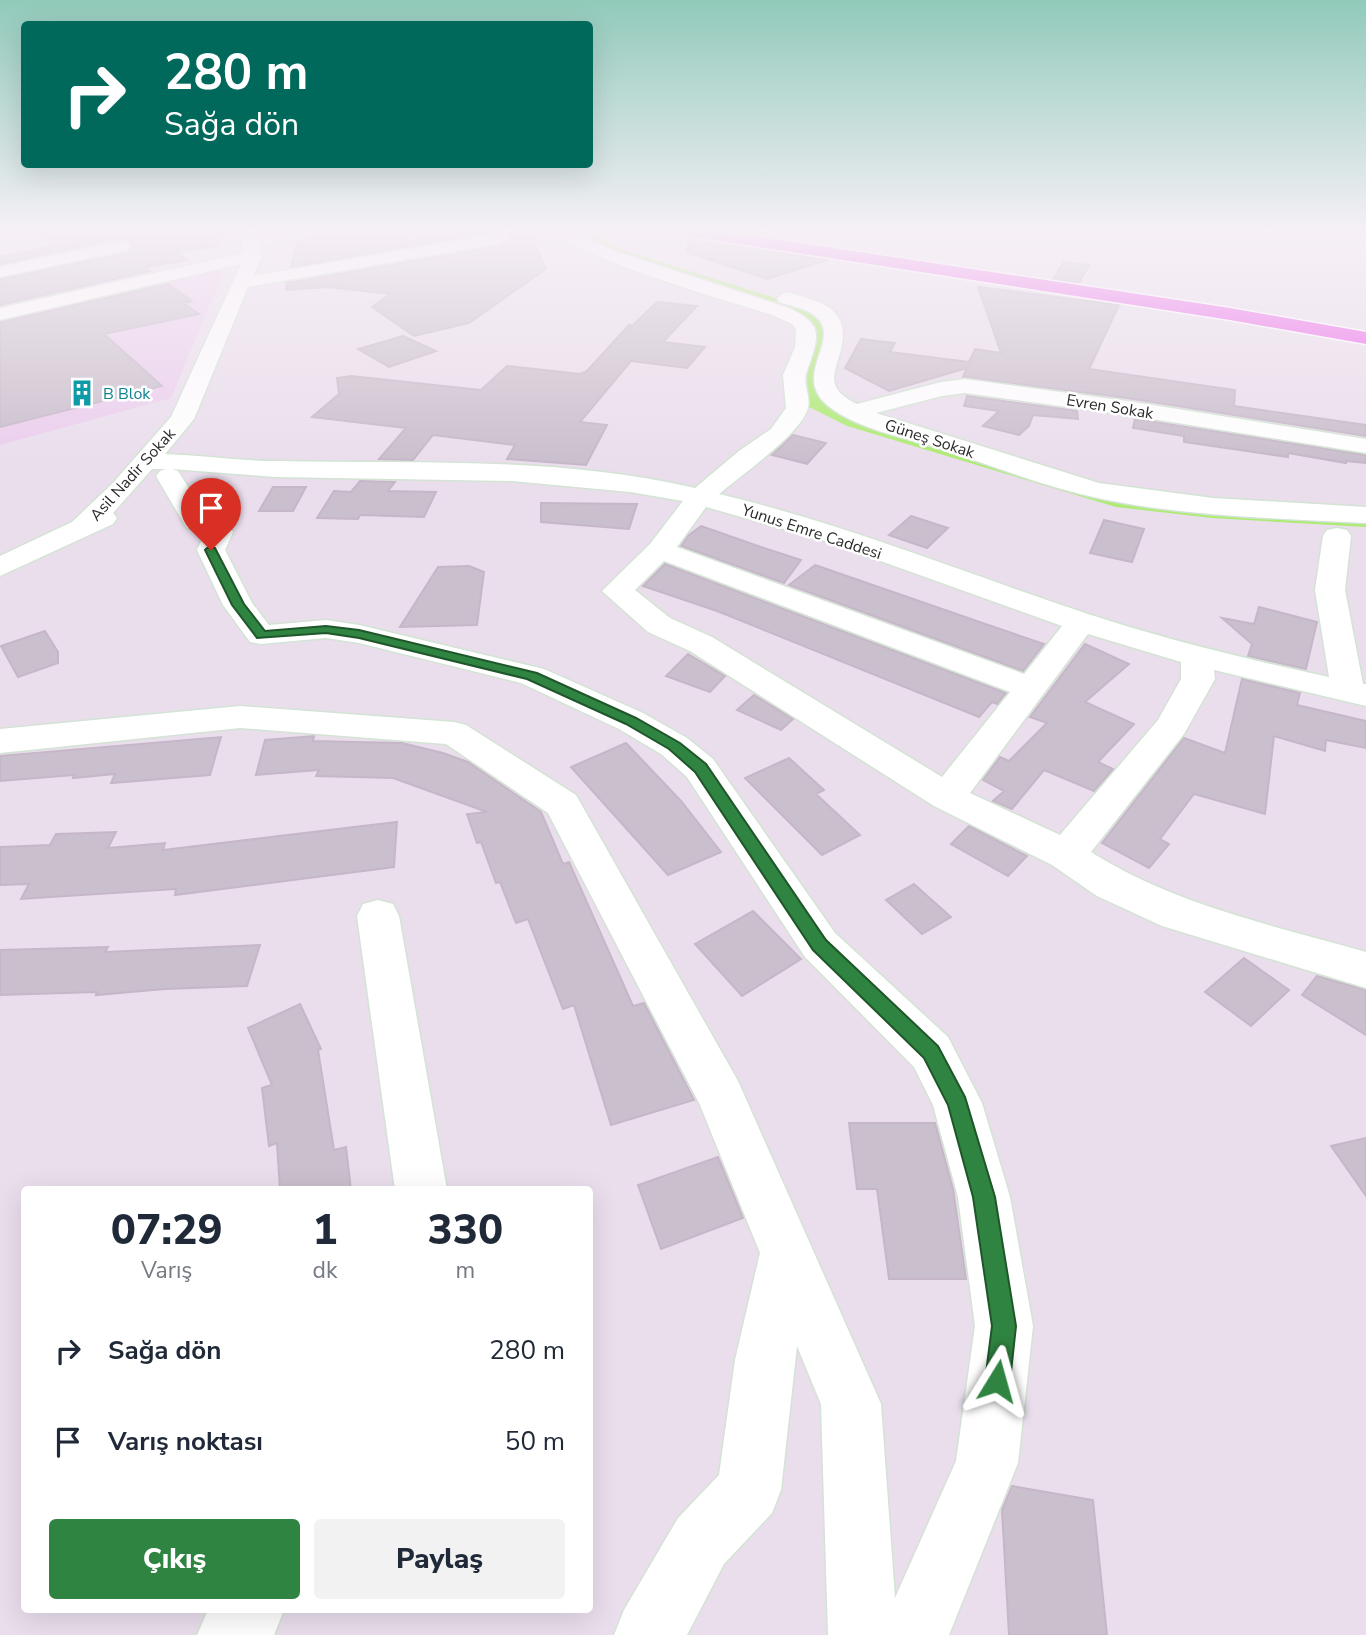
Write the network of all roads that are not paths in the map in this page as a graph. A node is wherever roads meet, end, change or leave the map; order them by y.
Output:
1 (232, 308) edge
2 (771, 308) edge
3 (815, 308) edge
4 (1193, 308) edge
5 (1241, 308) edge
6 (1366, 331) edge
7 (1366, 338) edge
8 (855, 412) junction
9 (182, 419) junction
10 (1366, 446) edge
11 (138, 469) junction
12 (173, 469) junction
13 (700, 497) junction
14 (1366, 515) edge
15 (81, 529) junction
16 (1337, 536) dead end
17 (660, 550) junction
18 (0, 567) edge
19 (1081, 622) junction
20 (1197, 655) junction
21 (1029, 687) junction
22 (1357, 694) edge
23 (0, 741) edge
24 (947, 797) junction
25 (1066, 855) junction
26 (379, 916) dead end
27 (1366, 970) edge
28 (420, 1186) edge
29 (787, 1253) junction
30 (248, 1613) edge
31 (232, 1635) edge
32 (649, 1635) edge
33 (863, 1635) edge
34 (914, 1635) edge

1 - 9 street, Asil Nadir Sokak
2 - 13 street
3 - 8 street, Güneş Sokak
4 - 7 main road
5 - 6 main road
8 - 10 street, Evren Sokak
8 - 14 street, Güneş Sokak
9 - 11 street, Asil Nadir Sokak
9 - 12 street, Asil Nadir Sokak
11 - 12 street, Yunus Emre Caddesi
11 - 15 street, Asil Nadir Sokak
12 - 13 street, Yunus Emre Caddesi
12 - 15 street, Asil Nadir Sokak
12 - 34 street
13 - 17 street
13 - 19 street, Yunus Emre Caddesi
15 - 18 street, Asil Nadir Sokak
16 - 22 street
17 - 21 street
17 - 24 street
19 - 20 street, Yunus Emre Caddesi
19 - 21 street
20 - 22 street, Yunus Emre Caddesi
20 - 25 street
21 - 24 street
23 - 29 street
24 - 25 street
25 - 27 street
26 - 28 street
29 - 32 street
29 - 33 street
30 - 31 street

